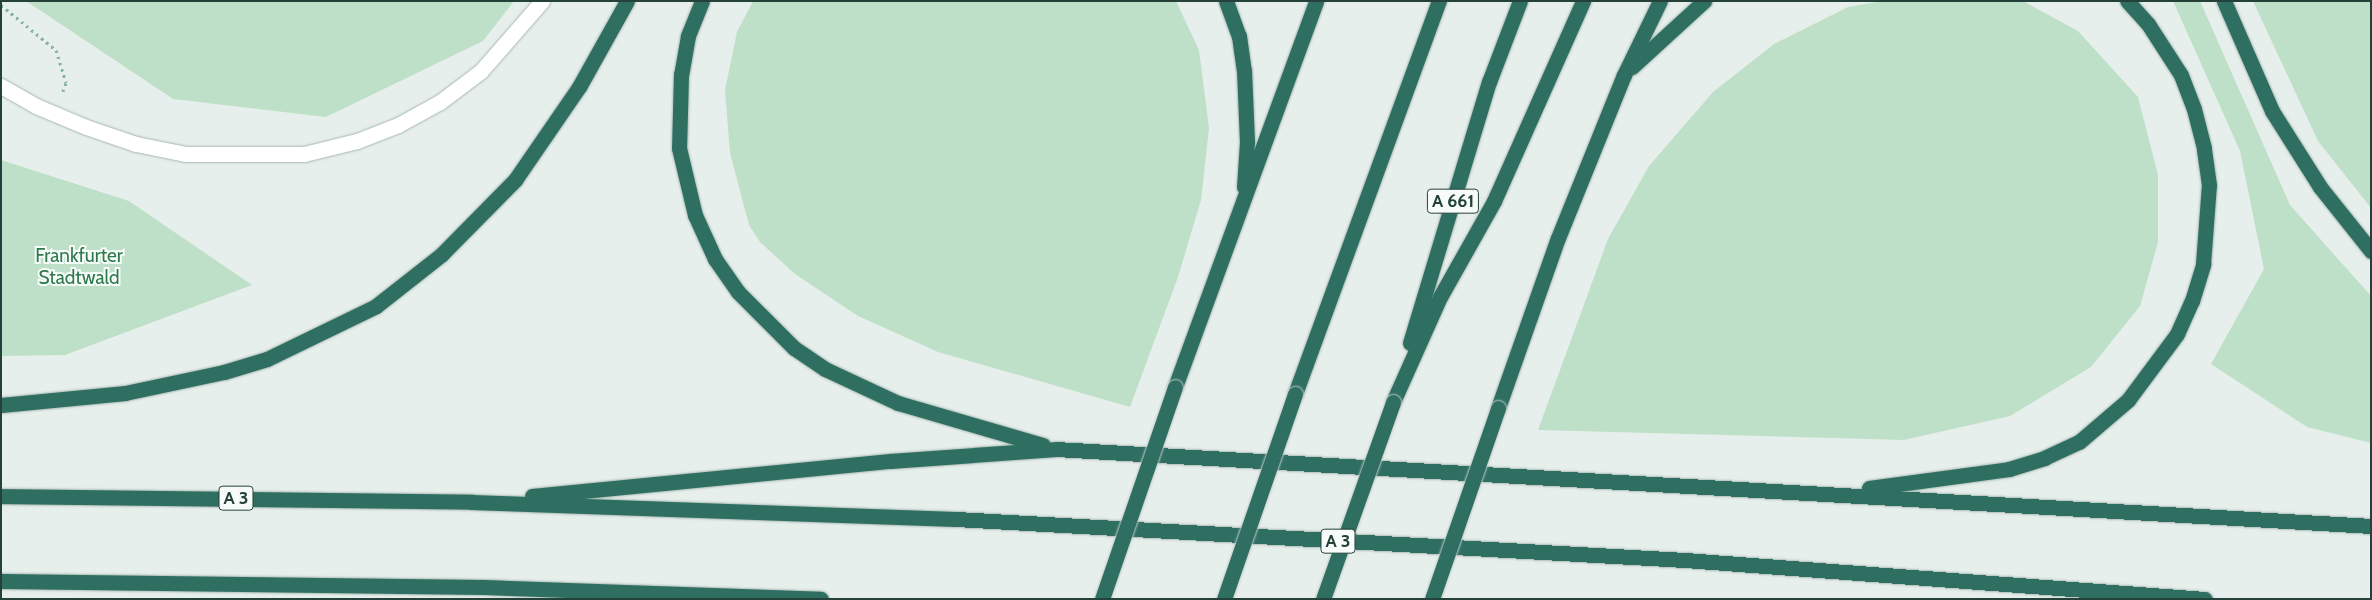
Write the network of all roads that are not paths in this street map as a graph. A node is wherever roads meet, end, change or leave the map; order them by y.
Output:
1 (542, 1) edge
2 (627, 1) edge
3 (702, 1) edge
4 (1226, 1) edge
5 (1316, 1) edge
6 (1439, 1) edge
7 (1520, 1) edge
8 (1583, 1) edge
9 (1660, 1) edge
10 (1704, 1) edge
11 (2127, 1) edge
12 (2224, 1) edge
13 (1624, 75) junction
14 (1, 86) edge
15 (1242, 211) junction
16 (2371, 251) edge
17 (1393, 402) junction
18 (1, 405) edge
19 (1056, 449) junction
20 (1823, 493) junction
21 (1, 496) edge
22 (471, 502) junction
23 (2371, 526) edge
24 (1, 582) edge
25 (822, 599) edge
26 (1102, 599) edge
27 (1224, 599) edge
28 (1323, 599) edge
29 (1432, 599) edge
30 (2205, 599) edge

1 - 14 lane
2 - 18 highway
3 - 19 highway
4 - 15 highway
5 - 15 highway
6 - 27 highway, bridge
7 - 17 highway, A 661
8 - 17 highway
9 - 13 highway
10 - 13 highway
11 - 20 highway
12 - 16 highway
13 - 29 highway, bridge
15 - 26 highway, bridge
17 - 28 highway, A 661, bridge
19 - 20 highway
19 - 22 highway
20 - 23 highway
21 - 22 highway, A 3
22 - 30 highway, A 3
24 - 25 highway

